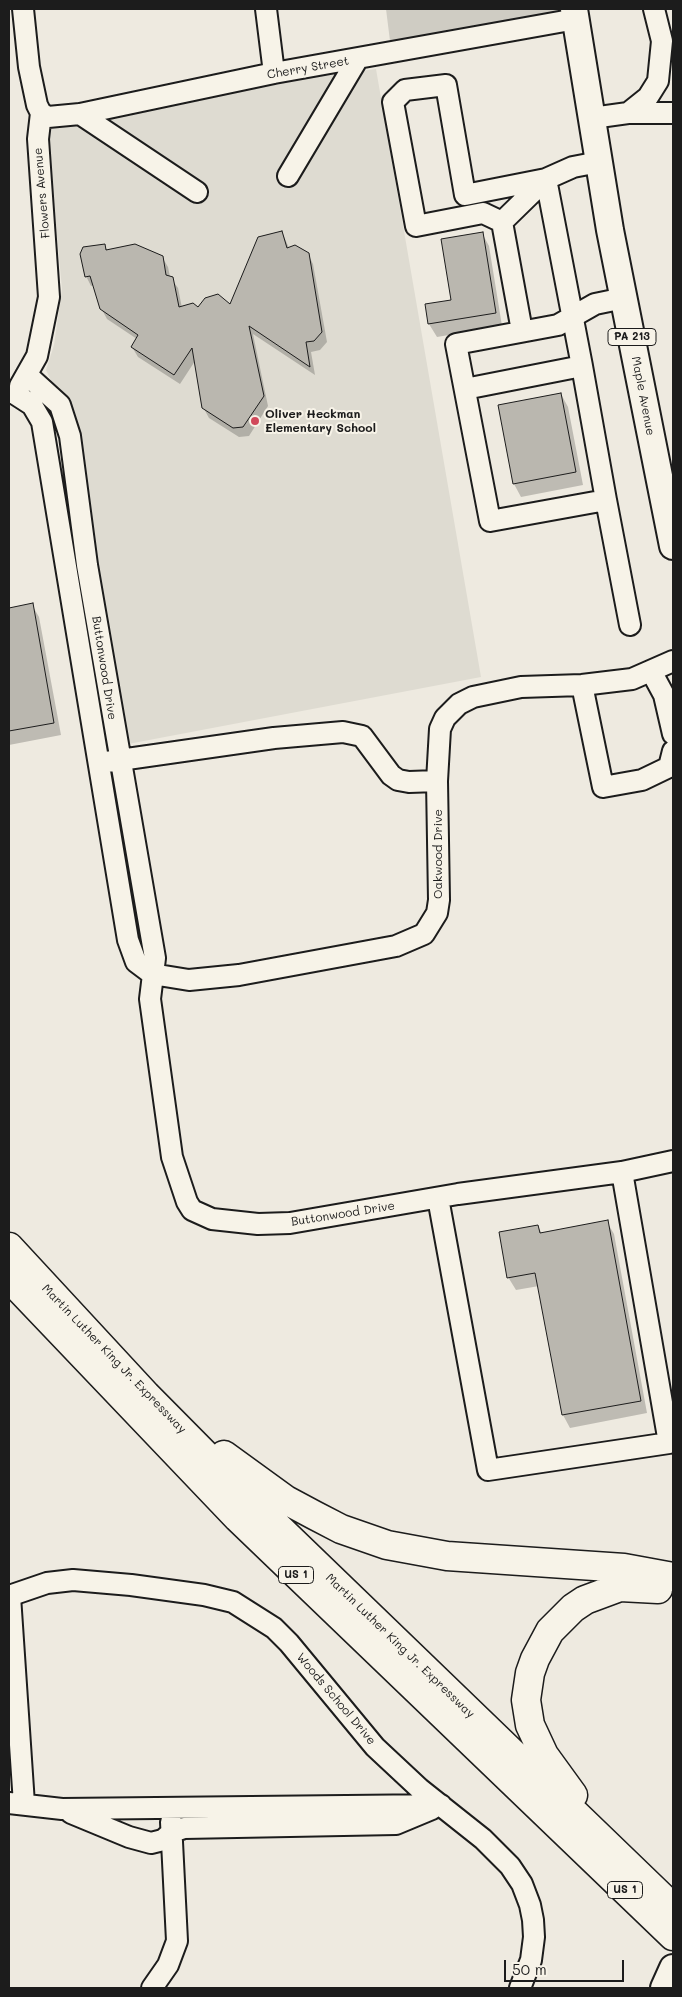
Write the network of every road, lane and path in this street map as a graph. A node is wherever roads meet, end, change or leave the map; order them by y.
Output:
1 (23, 9) edge
2 (266, 9) edge
3 (654, 9) edge
4 (575, 14) edge
5 (357, 60) junction
6 (274, 74) junction
7 (658, 81) junction
8 (673, 108) edge
9 (41, 113) junction
10 (673, 113) edge
11 (80, 114) junction
12 (628, 114) junction
13 (593, 123) junction
14 (599, 162) junction
15 (288, 176) dead end
16 (546, 178) junction
17 (197, 192) dead end
18 (502, 222) junction
19 (624, 298) junction
20 (572, 317) junction
21 (522, 331) junction
22 (582, 366) junction
23 (27, 375) junction
24 (465, 389) junction
25 (12, 398) edge
26 (606, 500) junction
27 (673, 546) edge
28 (630, 625) dead end
29 (673, 661) edge
30 (651, 671) junction
31 (582, 685) junction
32 (673, 734) edge
33 (673, 751) edge
34 (120, 760) junction
35 (99, 763) junction
36 (437, 781) junction
37 (152, 974) junction
38 (673, 1161) edge
39 (622, 1172) junction
40 (438, 1198) junction
41 (9, 1247) edge
42 (9, 1278) edge
43 (146, 1394) junction
44 (673, 1577) edge
45 (673, 1592) edge
46 (10, 1596) edge
47 (16, 1803) edge
48 (441, 1805) junction
49 (169, 1808) junction
50 (62, 1809) junction
51 (172, 1832) junction
52 (612, 1849) junction
53 (667, 1916) edge
54 (673, 1968) edge
55 (152, 1988) edge
56 (520, 1988) edge
57 (664, 1988) edge

1 - 9 street, Flowers Avenue
2 - 6 street
3 - 7 street
4 - 5 street, Cherry Street
4 - 13 main road, PA 213
5 - 6 street, Cherry Street
5 - 15 street
6 - 11 street, Cherry Street
7 - 8 street
7 - 12 street
9 - 11 street, Cherry Street
9 - 23 street, Flowers Avenue
10 - 12 street
11 - 17 street
12 - 13 street
13 - 14 main road, Maple Avenue / PA 213
14 - 16 street
14 - 19 main road, Maple Avenue / PA 213
16 - 18 street
16 - 18 street
16 - 20 street
18 - 21 street
19 - 20 street
19 - 27 main road, Maple Avenue / PA 213
20 - 21 street
20 - 22 street
21 - 24 street
22 - 24 street
22 - 26 street
23 - 25 street, Flowers Avenue
23 - 34 street, Buttonwood Drive
24 - 26 street
25 - 35 street, Buttonwood Drive
26 - 28 street
29 - 30 street, Oakwood Drive
30 - 31 street, Oakwood Drive
30 - 32 street
31 - 33 street
31 - 36 street, Oakwood Drive
34 - 35 street
34 - 36 street
34 - 37 street, Buttonwood Drive
35 - 37 street, Buttonwood Drive
36 - 37 street, Oakwood Drive
37 - 40 street, Buttonwood Drive
38 - 39 street, Buttonwood Drive
39 - 40 street, Buttonwood Drive
39 - 40 street
41 - 43 highway, Martin Luther King Jr. Expressway / US 1
42 - 53 highway, Martin Luther King Jr. Expressway / US 1
43 - 44 highway
43 - 52 highway, Martin Luther King Jr. Expressway / US 1
45 - 52 highway
46 - 47 street
46 - 48 street, Woods School Drive
47 - 50 street
48 - 49 street
48 - 51 street
48 - 56 street, Woods School Drive
49 - 50 street
49 - 51 street
50 - 51 street
51 - 55 street
52 - 53 highway, Martin Luther King Jr. Expressway / US 1
54 - 57 main road

